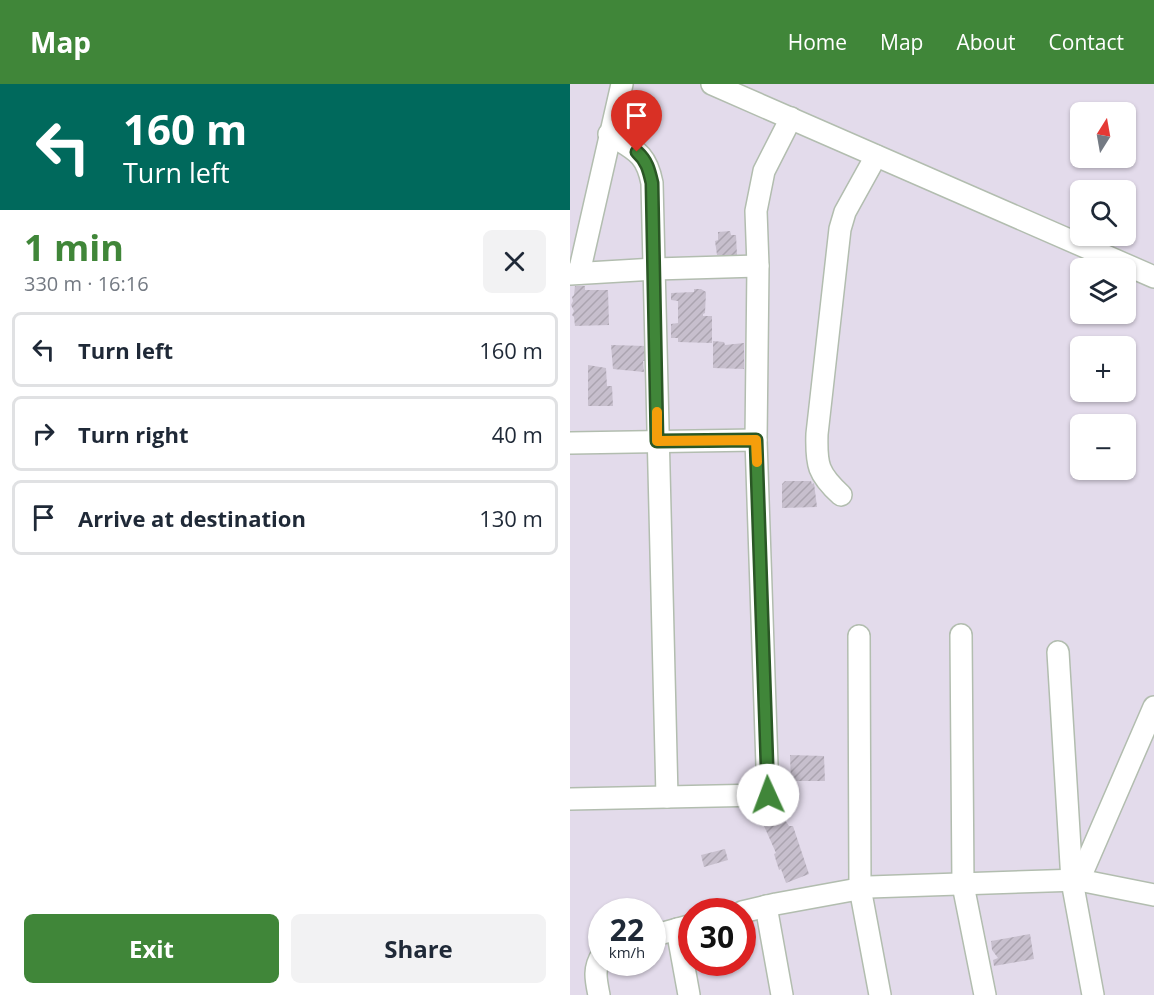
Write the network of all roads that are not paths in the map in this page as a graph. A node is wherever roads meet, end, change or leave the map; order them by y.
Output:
1 (622, 84) edge
2 (718, 85) edge
3 (790, 118) junction
4 (609, 134) junction
5 (876, 156) junction
6 (758, 266) junction
7 (655, 269) junction
8 (574, 273) edge
9 (1154, 277) edge
10 (756, 440) junction
11 (657, 441) junction
12 (570, 443) edge
13 (841, 495) dead end
14 (961, 635) dead end
15 (859, 636) dead end
16 (1058, 652) dead end
17 (1154, 707) edge
18 (667, 797) junction
19 (570, 799) edge
20 (1076, 880) junction
21 (963, 885) junction
22 (860, 888) junction
23 (1154, 895) edge
24 (766, 906) junction
25 (756, 908) edge
26 (595, 976) edge
27 (688, 976) edge
28 (599, 995) edge
29 (689, 995) edge
30 (782, 995) edge
31 (880, 995) edge
32 (985, 995) edge
33 (1093, 995) edge

1 - 4 street
2 - 3 street
3 - 5 street
3 - 6 street
4 - 7 street
4 - 8 street
5 - 9 street
5 - 13 street
6 - 7 street
6 - 10 street
7 - 8 street
7 - 11 street
10 - 11 street
10 - 18 street
11 - 12 street
11 - 18 street
14 - 21 street
15 - 22 street
16 - 20 street
17 - 20 street
18 - 19 street
20 - 21 street
20 - 23 street
20 - 33 street
21 - 22 street
21 - 32 street
22 - 24 street
22 - 31 street
24 - 25 street
24 - 30 street
26 - 28 street
27 - 29 street

